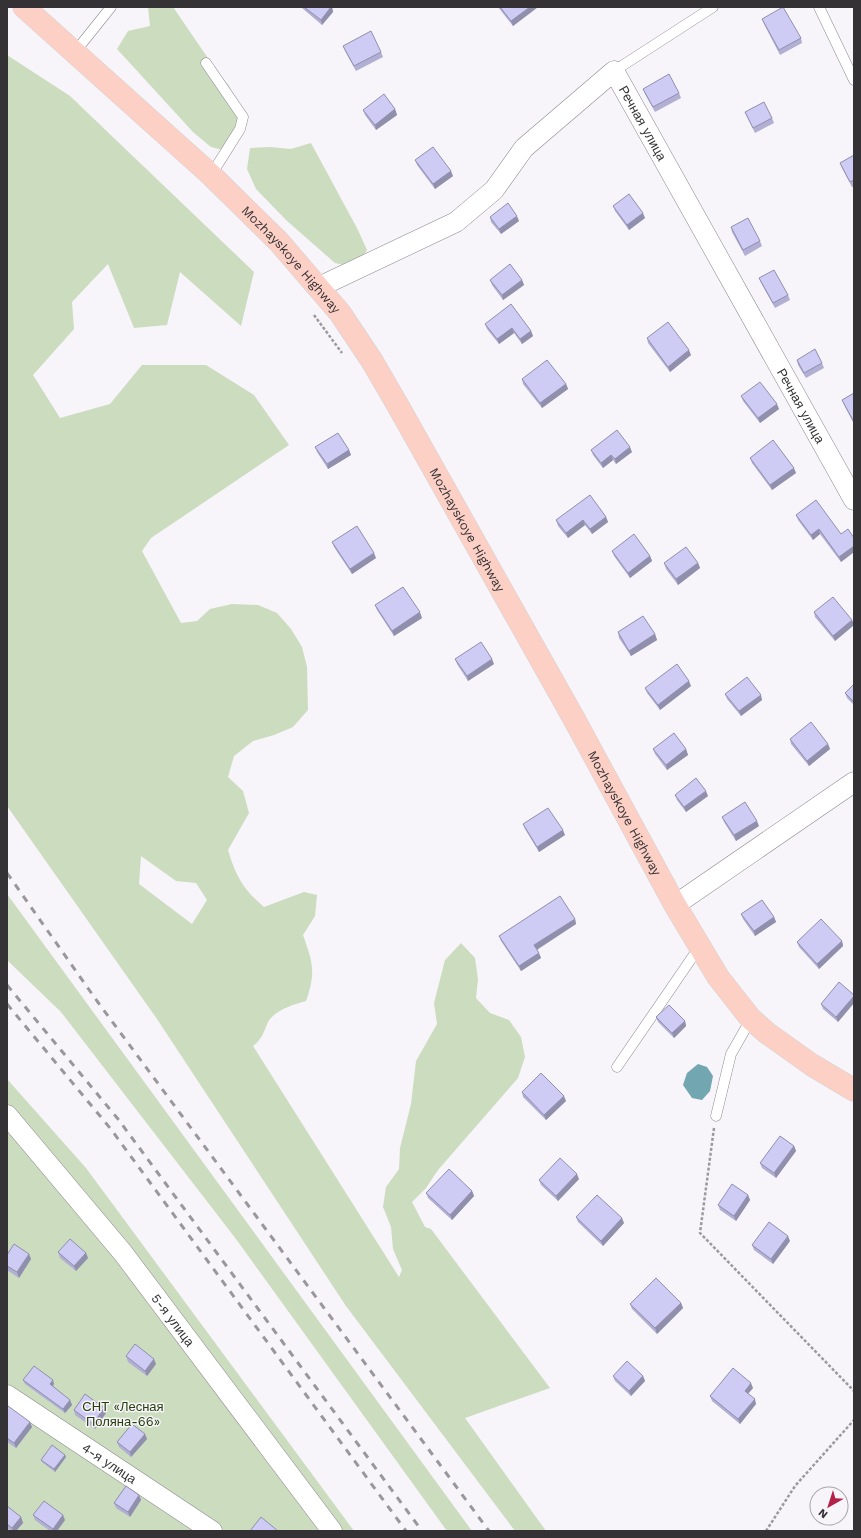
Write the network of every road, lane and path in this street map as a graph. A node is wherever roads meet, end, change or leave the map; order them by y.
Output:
1 (24, 7) edge
2 (111, 7) edge
3 (713, 7) edge
4 (819, 7) edge
5 (75, 52) junction
6 (206, 64) dead end
7 (614, 71) junction
8 (854, 80) edge
9 (211, 175) junction
10 (319, 286) junction
11 (310, 310) dead end
12 (343, 355) dead end
13 (854, 500) edge
14 (854, 782) edge
15 (675, 906) junction
16 (700, 946) junction
17 (751, 1019) junction
18 (617, 1067) dead end
19 (854, 1090) edge
20 (7, 1116) edge
21 (716, 1116) joint
22 (854, 1391) edge
23 (7, 1395) edge
24 (854, 1420) edge
25 (212, 1531) edge
26 (332, 1531) edge
27 (766, 1531) edge

1 - 5 main road, Mozhayskoye Highway
2 - 5 lane
3 - 7 lane
4 - 8 lane
5 - 9 main road, Mozhayskoye Highway
6 - 9 lane
7 - 10 street, Речная улица
7 - 13 street, Речная улица
9 - 10 main road, Mozhayskoye Highway
10 - 15 main road, Mozhayskoye Highway
11 - 12 path
14 - 15 street
15 - 16 main road, Mozhayskoye Highway
16 - 17 main road, Mozhayskoye Highway
16 - 18 lane
17 - 19 main road, Mozhayskoye Highway
17 - 21 lane
20 - 26 street, 5-я улица
21 - 22 path
23 - 25 street, 4-я улица
24 - 27 path

